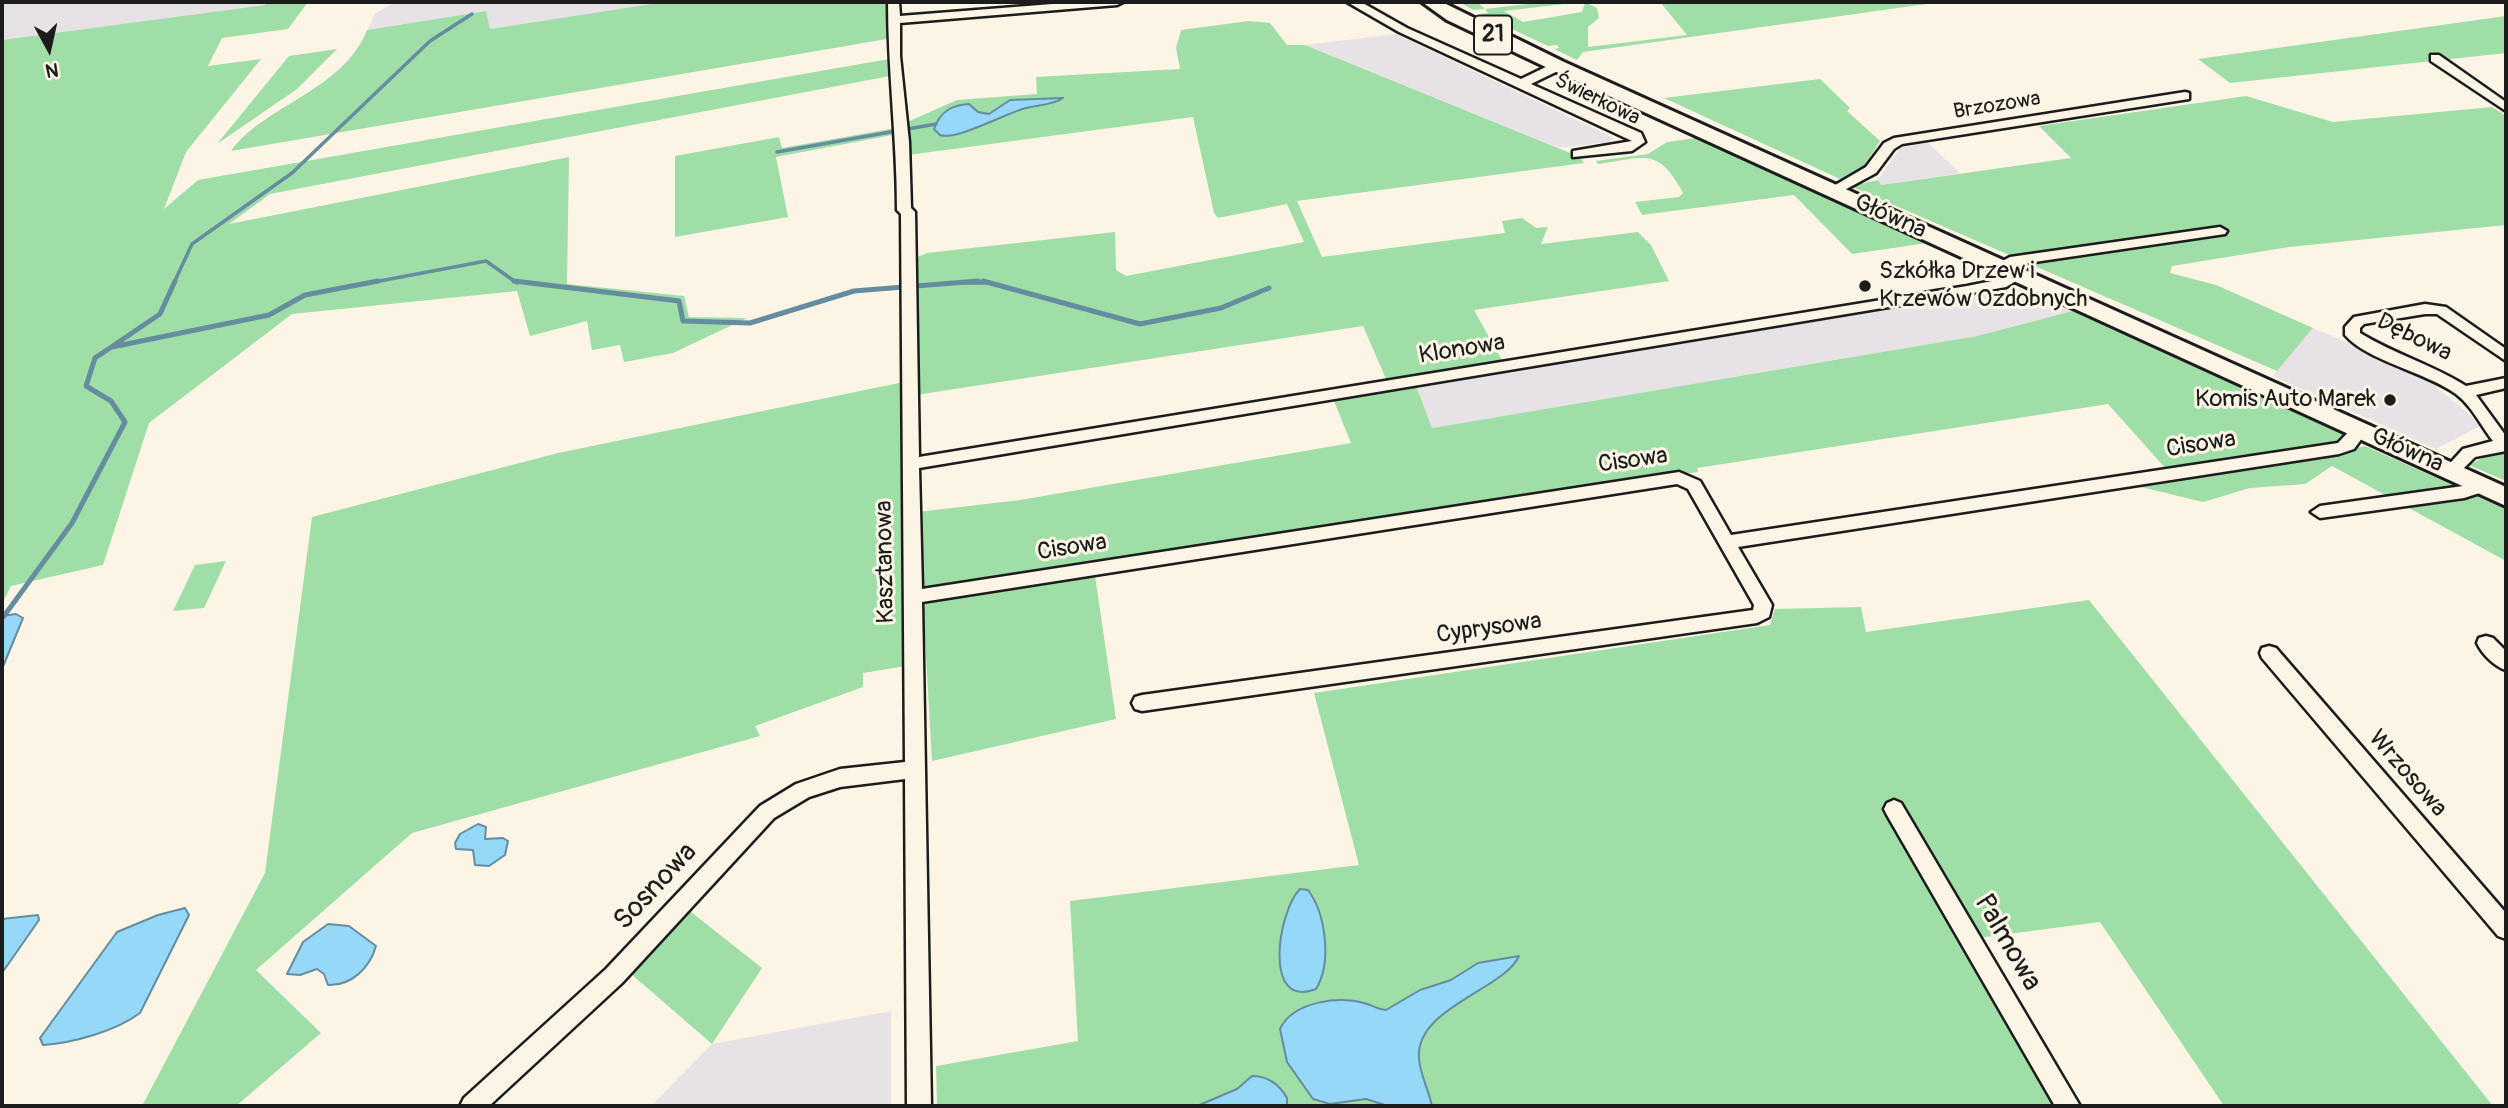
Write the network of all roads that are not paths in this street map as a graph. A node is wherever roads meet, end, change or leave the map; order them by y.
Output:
1 (894, 2) edge
2 (1117, 2) edge
3 (1353, 2) edge
4 (1430, 2) edge
5 (895, 20) junction
6 (2435, 58) dead end
7 (1558, 66) junction
8 (1520, 84) junction
9 (2185, 96) dead end
10 (2506, 107) edge
11 (1578, 154) dead end
12 (1832, 191) junction
13 (2220, 231) dead end
14 (2010, 270) junction
15 (2506, 356) edge
16 (2506, 383) edge
17 (2464, 392) junction
18 (2360, 430) junction
19 (2505, 444) edge
20 (911, 464) junction
21 (2451, 471) junction
22 (2483, 486) junction
23 (2506, 497) edge
24 (2320, 512) dead end
25 (1727, 542) junction
26 (913, 597) junction
27 (2486, 643) dead end
28 (2269, 653) dead end
29 (2506, 663) edge
30 (1142, 703) dead end
31 (914, 769) junction
32 (1894, 809) dead end
33 (2506, 929) edge
34 (472, 1106) edge
35 (919, 1106) edge
36 (2068, 1106) edge

1 - 5 street, Kasztanowa
2 - 5 street
3 - 8 street, Świerkowa
4 - 7 main road, Główna / 21
5 - 20 street, Kasztanowa
6 - 10 street
7 - 8 street, Świerkowa
7 - 12 main road, Główna / 21
8 - 11 street, Świerkowa
9 - 12 street, Brzozowa
12 - 14 main road, Główna / 21
13 - 14 street
14 - 18 main road, Główna / 21
14 - 20 street, Klonowa
15 - 17 street, Dębowa
16 - 17 street, Dębowa
17 - 19 street, Dębowa
18 - 21 main road, Główna / 21
18 - 25 street, Cisowa
19 - 21 street, Dębowa
20 - 26 street, Kasztanowa
21 - 22 main road, Główna / 21
22 - 23 main road, Główna / 21
22 - 24 street
25 - 26 street, Cisowa
25 - 30 street, Cyprysowa
26 - 31 street, Kasztanowa
27 - 29 street
28 - 33 street, Wrzosowa
31 - 34 street, Sosnowa
31 - 35 street, Kasztanowa
32 - 36 street, Palmowa

